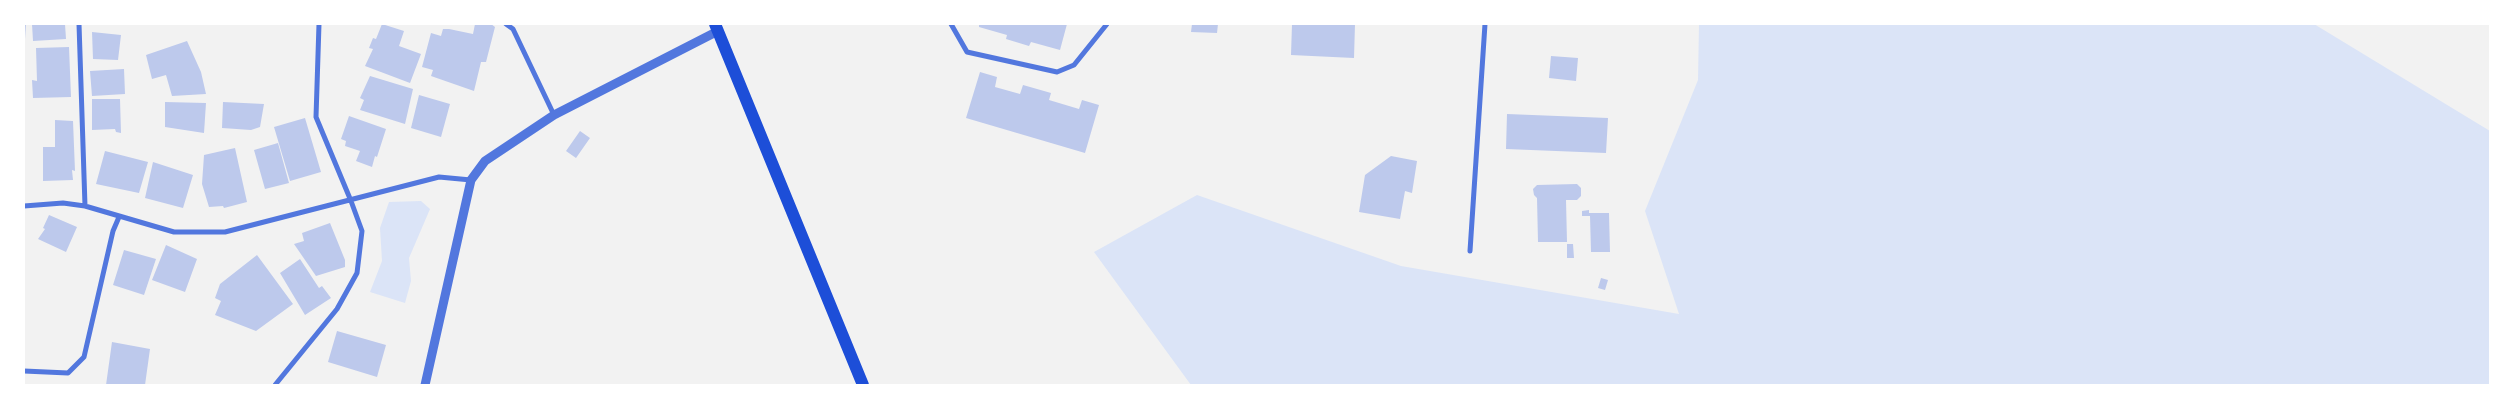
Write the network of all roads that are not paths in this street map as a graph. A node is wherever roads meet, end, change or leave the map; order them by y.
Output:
1 (79, 24) edge
2 (319, 24) edge
3 (506, 24) edge
4 (951, 24) edge
5 (1107, 24) edge
6 (1485, 24) edge
7 (717, 27) edge
8 (554, 115) junction
9 (471, 180) junction
10 (352, 201) junction
11 (24, 206) edge
12 (84, 206) junction
13 (119, 217) junction
14 (1470, 251) dead end
15 (24, 371) edge
16 (275, 385) edge
17 (425, 385) edge
18 (863, 385) edge

1 - 12 street
2 - 10 street
3 - 8 street
4 - 5 street
6 - 14 street
7 - 8 street
7 - 18 main road
8 - 9 street
9 - 10 street
9 - 17 street
10 - 13 street
10 - 16 street
11 - 12 street
12 - 13 street
13 - 15 street

